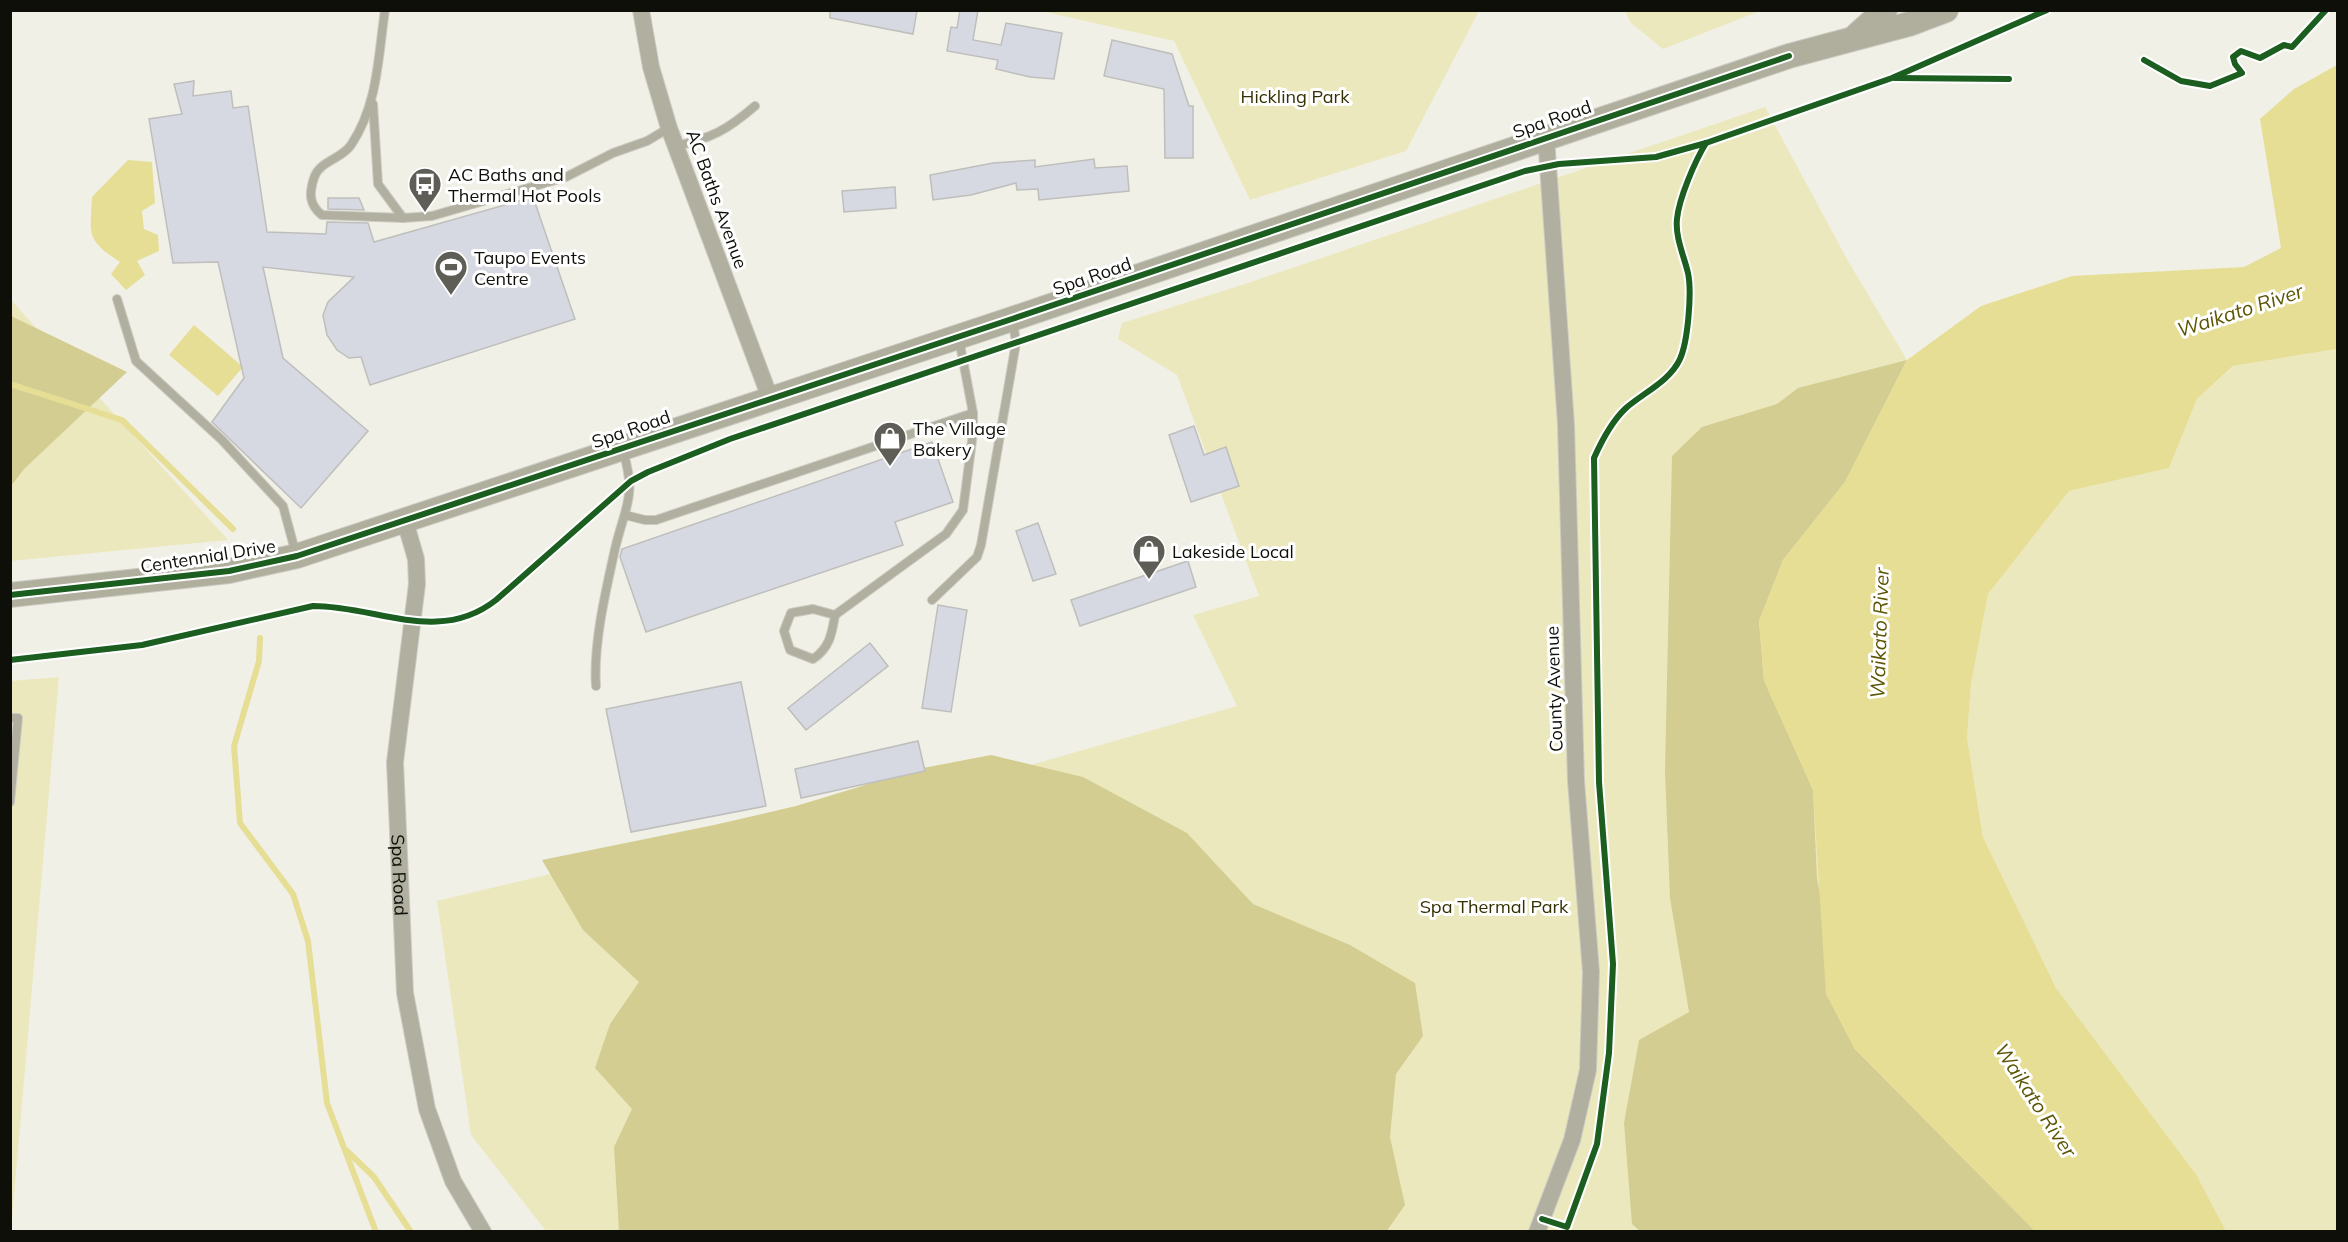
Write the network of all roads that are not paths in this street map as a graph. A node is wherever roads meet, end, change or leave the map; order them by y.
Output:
1 (385, 10) edge
2 (641, 10) edge
3 (1885, 10) edge
4 (1947, 10) edge
5 (1852, 38) junction
6 (373, 98) junction
7 (755, 106) dead end
8 (669, 128) junction
9 (1542, 138) junction
10 (676, 146) junction
11 (403, 218) junction
12 (117, 300) dead end
13 (1012, 319) junction
14 (959, 335) junction
15 (770, 398) junction
16 (973, 412) junction
17 (622, 448) junction
18 (625, 515) junction
19 (405, 521) junction
20 (297, 556) junction
21 (10, 595) edge
22 (932, 600) dead end
23 (835, 615) junction
24 (596, 686) dead end
25 (10, 718) edge
26 (10, 802) edge
27 (483, 1232) edge
28 (1538, 1232) edge

1 - 6 lane
2 - 8 street, AC Baths Avenue
3 - 5 main road, Spa Road
4 - 5 main road, Spa Road
5 - 9 main road, Spa Road
6 - 11 lane
6 - 11 lane
7 - 10 lane
8 - 10 street, AC Baths Avenue
8 - 11 lane
9 - 13 main road, Spa Road
9 - 28 street, County Avenue
10 - 15 street, AC Baths Avenue
12 - 20 lane
13 - 14 main road, Spa Road
13 - 22 lane
14 - 15 main road, Spa Road
14 - 16 lane
15 - 17 main road, Spa Road
16 - 18 lane
16 - 23 lane
17 - 18 lane
17 - 19 main road, Spa Road
18 - 24 lane
19 - 20 main road, Centennial Drive
19 - 27 street, Spa Road
20 - 21 main road, Centennial Drive
23 - 23 lane
25 - 26 lane

